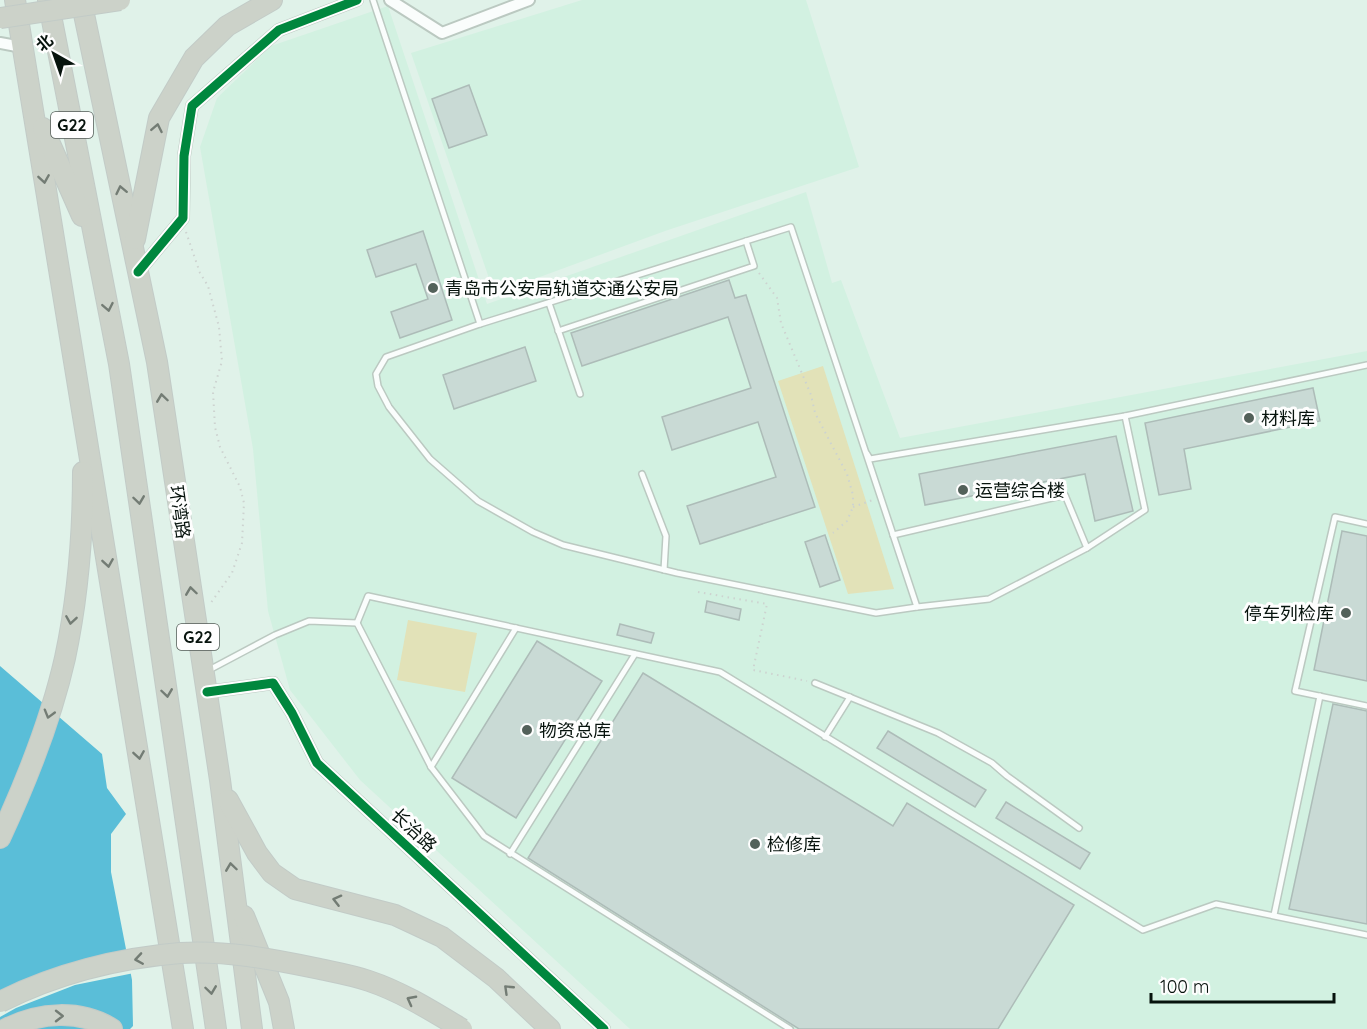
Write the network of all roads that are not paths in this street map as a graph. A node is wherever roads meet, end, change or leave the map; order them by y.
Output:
1 (15, 0) edge
2 (48, 0) edge
3 (81, 0) edge
4 (120, 0) edge
5 (272, 0) edge
6 (357, 0) edge
7 (373, 0) edge
8 (390, 0) edge
9 (530, 0) edge
10 (0, 18) edge
11 (0, 43) edge
12 (22, 47) junction
13 (31, 101) junction
14 (746, 241) junction
15 (133, 248) junction
16 (97, 250) junction
17 (138, 272) junction
18 (549, 303) junction
19 (480, 324) junction
20 (558, 331) junction
21 (1367, 365) edge
22 (580, 394) dead end
23 (84, 415) junction
24 (1125, 416) junction
25 (866, 451) junction
26 (642, 474) dead end
27 (1367, 524) edge
28 (893, 535) junction
29 (1087, 548) junction
30 (664, 570) junction
31 (917, 607) junction
32 (357, 623) junction
33 (516, 628) junction
34 (635, 654) junction
35 (204, 672) junction
36 (815, 682) road end
37 (207, 692) junction
38 (1320, 696) junction
39 (850, 698) junction
40 (1367, 706) edge
41 (825, 737) junction
42 (431, 767) junction
43 (220, 780) junction
44 (1079, 828) dead end
45 (0, 838) edge
46 (510, 854) junction
47 (235, 893) junction
48 (1274, 915) junction
49 (1367, 935) edge
50 (0, 1002) edge
51 (6, 1029) edge
52 (112, 1029) edge
53 (183, 1029) edge
54 (216, 1029) edge
55 (252, 1029) edge
56 (284, 1029) edge
57 (462, 1029) edge
58 (550, 1029) edge
59 (604, 1029) edge
60 (790, 1029) edge

1 - 12 highway
2 - 16 highway, G22
15 -> 3 highway, 环湾路 / G22
4 - 10 highway, bridge
15 -> 5 highway
6 - 17 street
7 - 19 lane
8 - 9 street
11 - 12 street
12 - 13 highway
13 - 16 highway
13 -> 23 highway
14 - 18 lane
14 - 20 lane
14 - 25 lane
15 - 17 highway, 环湾路 / G22
16 -> 54 highway, G22
35 -> 17 highway, 环湾路 / G22
18 - 19 lane
18 - 20 lane
19 - 30 lane
20 - 22 lane
21 - 24 lane
23 -> 45 highway
23 -> 53 highway
24 - 25 lane
24 - 29 lane
25 - 28 lane
26 - 30 lane
27 - 38 lane
28 - 29 lane
28 - 31 lane
29 - 31 lane
30 - 31 lane
32 - 33 lane
32 - 35 lane
32 - 42 lane
33 - 34 lane
33 - 42 lane
34 - 41 lane
34 - 46 lane
35 - 37 highway, 环湾路 / G22
36 - 39 lane
37 - 43 highway, 环湾路 / G22
37 - 59 street, 长治路
38 - 40 lane
38 - 48 lane
39 - 41 lane
39 - 44 lane
41 - 48 lane
42 - 46 lane
47 -> 43 highway, 环湾路 / G22
58 -> 43 highway
46 - 60 lane
47 - 55 highway, 环湾路 / G22
47 - 56 highway
48 - 49 lane
57 -> 50 highway, bridge
51 -> 52 highway

